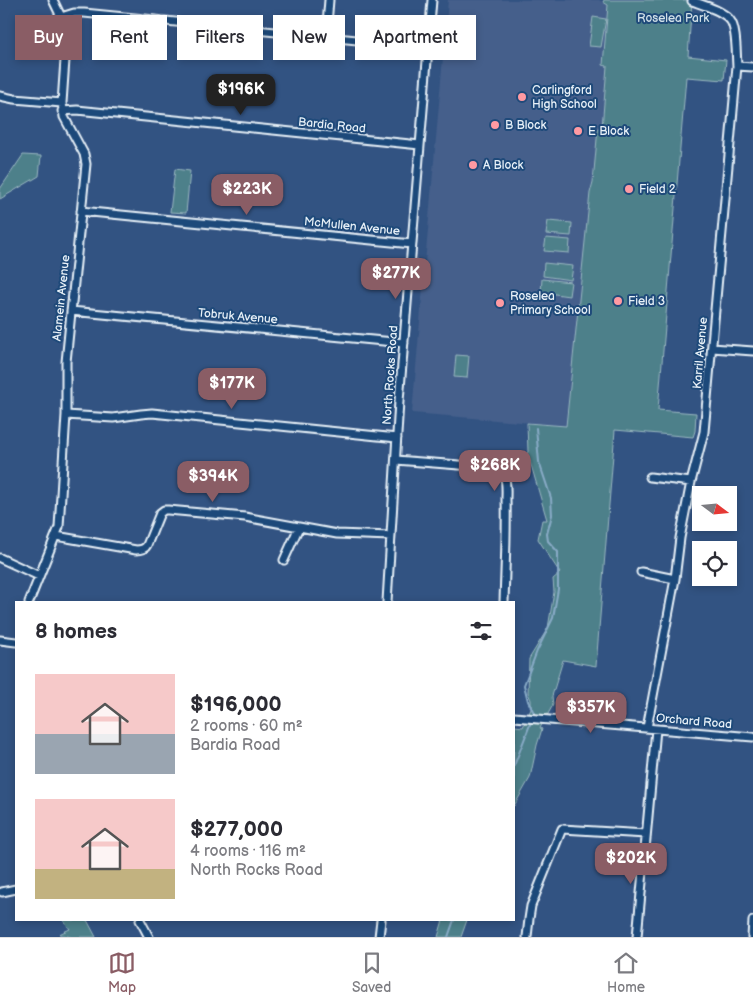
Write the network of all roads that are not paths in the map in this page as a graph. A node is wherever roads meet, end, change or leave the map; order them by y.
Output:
1 (53, 0) edge
2 (329, 0) edge
3 (432, 0) edge
4 (692, 1) edge
5 (60, 15) edge
6 (68, 15) edge
7 (328, 15) edge
8 (431, 15) edge
9 (273, 32) edge
10 (65, 60) edge
11 (427, 60) edge
12 (737, 66) junction
13 (753, 67) edge
14 (0, 96) edge
15 (62, 107) junction
16 (420, 145) junction
17 (81, 211) junction
18 (412, 244) junction
19 (71, 311) junction
20 (404, 342) junction
21 (712, 348) junction
22 (753, 351) edge
23 (66, 415) junction
24 (397, 438) junction
25 (396, 460) junction
26 (650, 477) dead end
27 (691, 482) junction
28 (299, 527) junction
29 (56, 536) junction
30 (391, 536) junction
31 (0, 558) edge
32 (284, 560) dead end
33 (641, 572) dead end
34 (39, 576) junction
35 (676, 579) junction
36 (29, 601) edge
37 (387, 601) edge
38 (504, 601) edge
39 (0, 640) edge
40 (15, 640) edge
41 (515, 717) edge
42 (647, 728) junction
43 (656, 728) junction
44 (753, 737) edge
45 (646, 834) junction
46 (15, 889) edge
47 (2, 892) dead end
48 (141, 921) edge
49 (381, 921) edge
50 (753, 921) edge
51 (149, 937) edge
52 (380, 937) edge
53 (527, 937) edge
54 (637, 937) edge
55 (752, 937) edge

1 - 5 street
2 - 7 street
3 - 8 street, North Rocks Road
4 - 12 street, Karril Avenue
6 - 9 street
10 - 15 street
11 - 16 street, North Rocks Road
12 - 13 street
12 - 21 street, Karril Avenue
14 - 15 street, Bardia Road
15 - 16 street, Bardia Road
15 - 17 street, Alamein Avenue
16 - 18 street, North Rocks Road
17 - 18 street, McMullen Avenue
17 - 19 street, Alamein Avenue
18 - 20 street, North Rocks Road
19 - 20 street, Tobruk Avenue
19 - 23 street, Alamein Avenue
20 - 24 street, North Rocks Road
21 - 22 street
21 - 27 street, Karril Avenue
23 - 24 street
23 - 29 street, Alamein Avenue
24 - 25 street, North Rocks Road
25 - 30 street, North Rocks Road
25 - 38 street
26 - 27 street
27 - 35 street, Karril Avenue
28 - 29 street
28 - 30 street
28 - 32 street
29 - 34 street, Alamein Avenue
30 - 37 street, North Rocks Road
31 - 34 street
33 - 35 street
34 - 36 street, Alamein Avenue
35 - 42 street, Karril Avenue
39 - 40 street
41 - 42 street, Orchard Road
42 - 43 street, Orchard Road
43 - 44 street, Orchard Road
43 - 45 street
45 - 53 street
45 - 54 street
46 - 47 street
48 - 51 street
49 - 52 street
50 - 55 street

